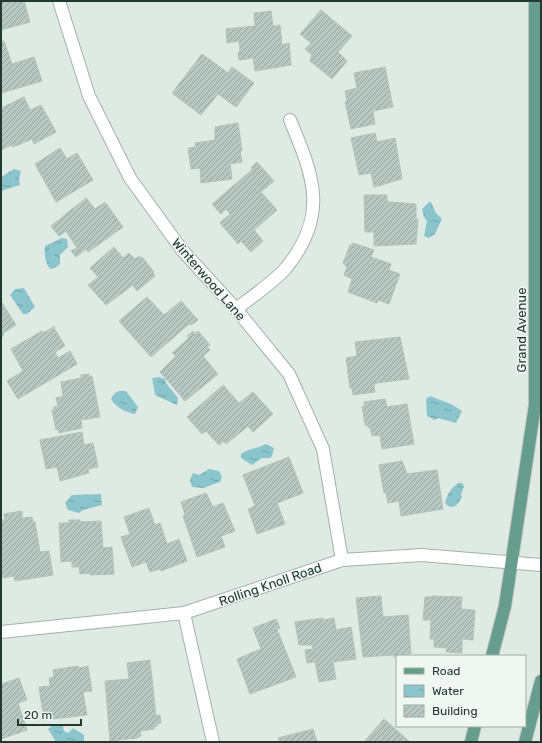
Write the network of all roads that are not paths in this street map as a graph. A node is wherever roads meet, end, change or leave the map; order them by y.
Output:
1 (60, 1) edge
2 (535, 1) edge
3 (290, 120) dead end
4 (236, 309) junction
5 (342, 560) junction
6 (510, 563) junction
7 (541, 565) edge
8 (184, 613) junction
9 (1, 632) edge
10 (492, 655) edge
11 (541, 681) edge
12 (475, 727) edge
13 (213, 742) edge
14 (470, 742) edge
15 (525, 742) edge

1 - 4 street, Winterwood Lane
2 - 6 main road, Grand Avenue
3 - 4 street
4 - 5 street, Winterwood Lane
5 - 6 street, Rolling Knoll Road
5 - 8 street, Rolling Knoll Road
6 - 7 street, Rolling Knoll Road
6 - 10 main road, Grand Avenue
8 - 9 street, Rolling Knoll Road
8 - 13 street
11 - 15 main road
12 - 14 main road

